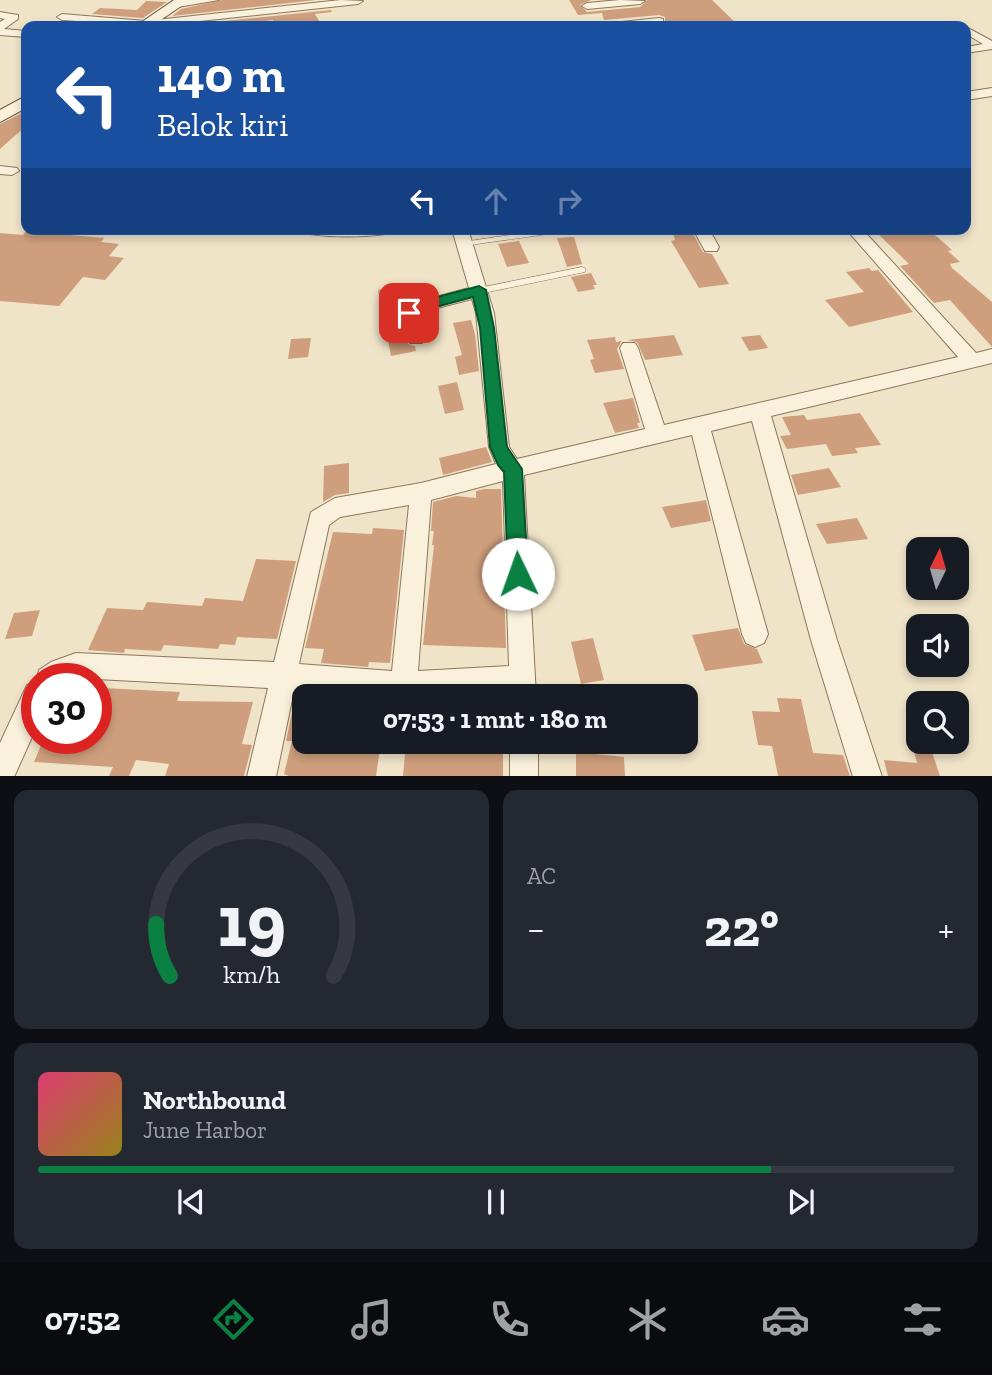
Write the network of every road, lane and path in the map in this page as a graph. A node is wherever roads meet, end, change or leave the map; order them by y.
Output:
1 (214, 0) edge
2 (358, 1) edge
3 (639, 1) edge
4 (180, 2) edge
5 (587, 6) dead end
6 (0, 15) edge
7 (62, 17) dead end
8 (103, 21) edge
9 (150, 21) edge
10 (180, 21) edge
11 (660, 21) edge
12 (0, 30) edge
13 (21, 33) edge
14 (971, 33) edge
15 (992, 46) edge
16 (971, 49) edge
17 (992, 92) edge
18 (971, 95) edge
19 (21, 104) edge
20 (2, 115) edge
21 (495, 235) edge
22 (704, 235) edge
23 (859, 235) edge
24 (461, 237) edge
25 (711, 247) dead end
26 (582, 270) dead end
27 (479, 290) junction
28 (416, 338) dead end
29 (629, 348) dead end
30 (982, 359) edge
31 (759, 411) junction
32 (699, 425) junction
33 (657, 436) junction
34 (513, 469) junction
35 (421, 493) junction
36 (755, 634) dead end
37 (112, 668) edge
38 (284, 676) junction
39 (391, 684) edge
40 (404, 684) edge
41 (523, 684) edge
42 (21, 729) edge
43 (524, 754) edge
44 (0, 774) edge
45 (261, 776) edge
46 (524, 776) edge
47 (868, 776) edge

1 - 4 street
2 - 10 street
3 - 5 street
3 - 11 street
4 - 9 main road
6 - 12 street
7 - 8 street
12 - 13 street
14 - 15 street
15 - 16 street
17 - 18 street
19 - 20 main road
21 - 24 lane
22 - 25 street
23 - 30 street
24 - 27 street
26 - 27 lane
27 - 28 street
27 - 34 street
29 - 33 street
30 - 31 street
31 - 32 street
31 - 47 street
32 - 33 street
32 - 36 street
33 - 34 street
34 - 35 street
34 - 41 street
35 - 38 street
35 - 40 street
37 - 38 street
38 - 39 street
38 - 45 street
42 - 44 street
43 - 46 street

